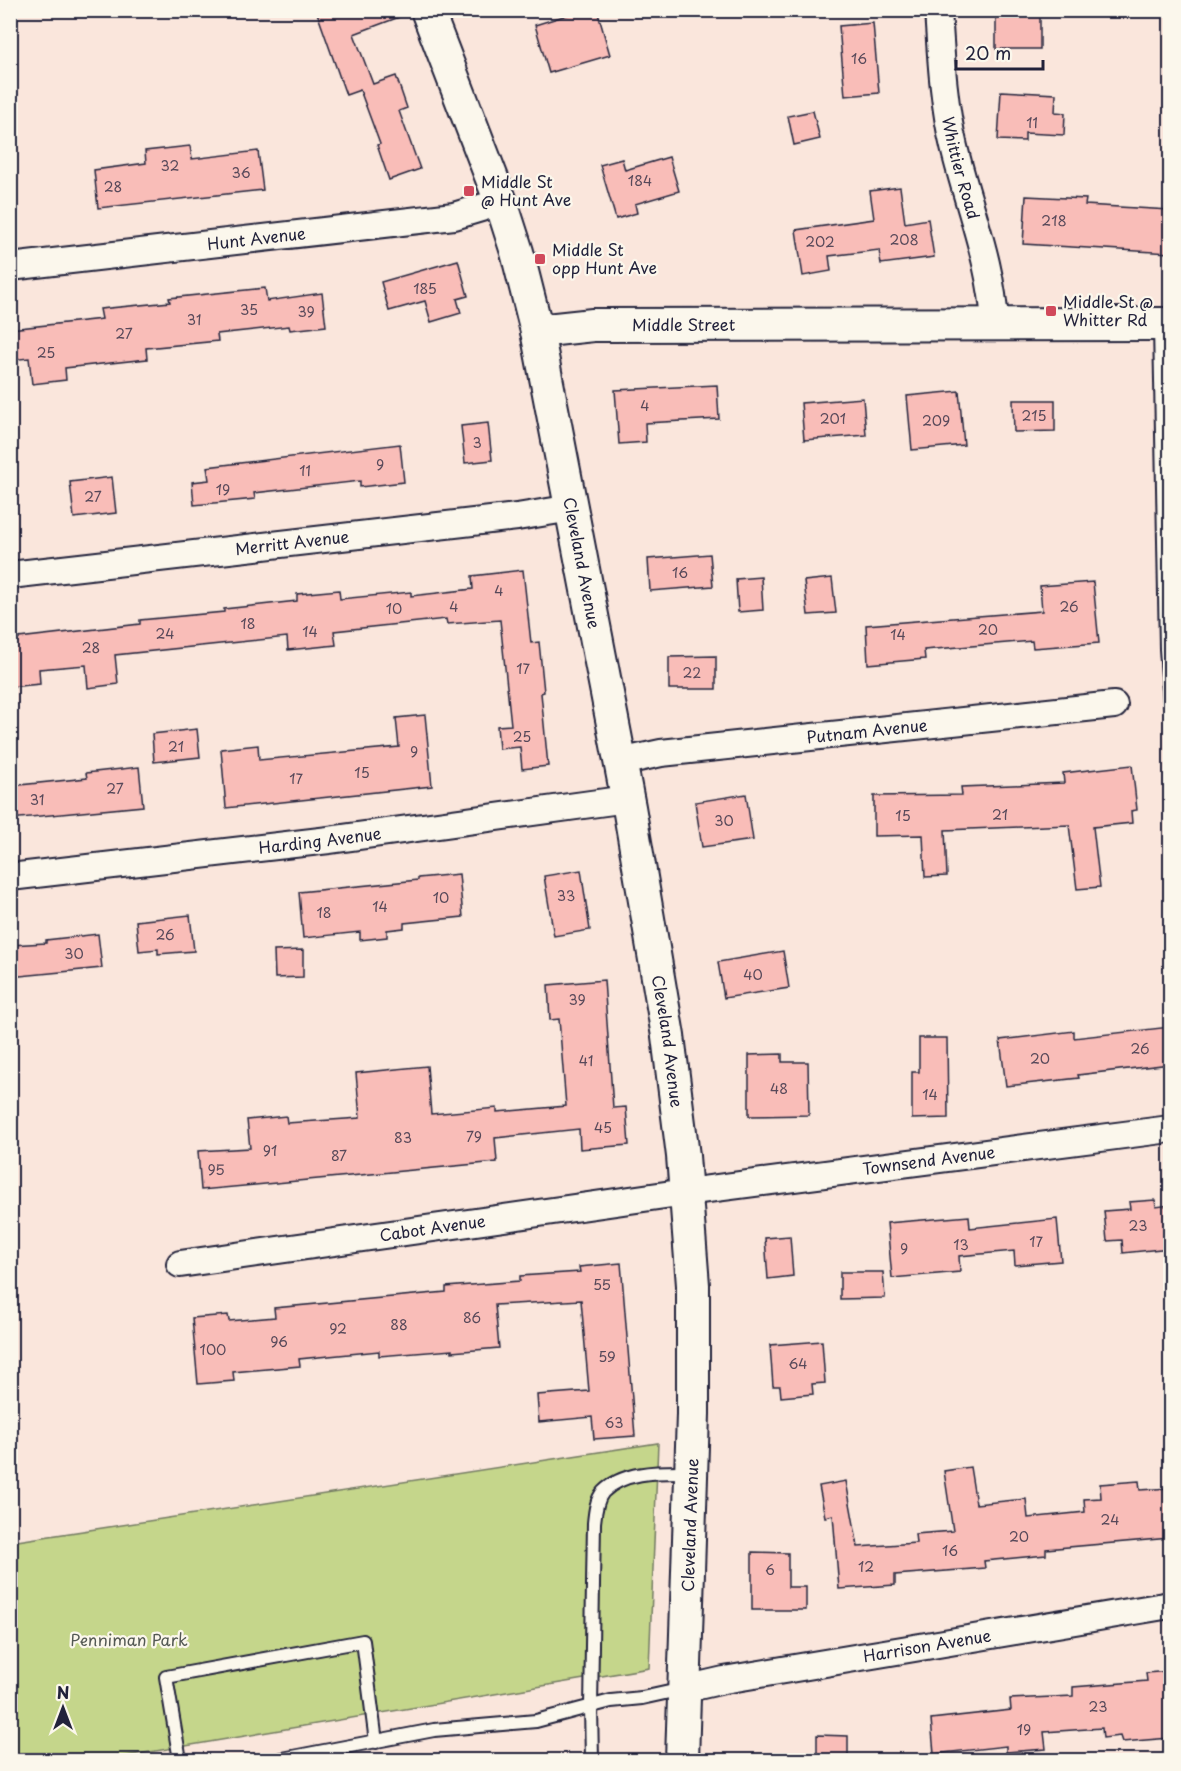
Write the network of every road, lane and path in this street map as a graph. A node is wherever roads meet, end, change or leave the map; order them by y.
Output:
1 (427, 10) edge
2 (938, 10) edge
3 (501, 202) junction
4 (10, 267) edge
5 (995, 324) junction
6 (1165, 324) edge
7 (537, 331) junction
8 (572, 508) junction
9 (10, 575) edge
10 (1170, 704) edge
11 (1114, 705) dead end
12 (620, 762) junction
13 (627, 799) junction
14 (10, 877) edge
15 (1170, 1129) edge
16 (686, 1192) junction
17 (180, 1264) dead end
18 (691, 1472) junction
19 (1170, 1605) edge
20 (685, 1689) junction
21 (591, 1707) junction
22 (376, 1742) junction
23 (180, 1761) edge
24 (277, 1761) edge
25 (592, 1761) edge
26 (682, 1761) edge

1 - 3 street
2 - 5 street, Whittier Road
3 - 4 street, Hunt Avenue
3 - 7 street
5 - 6 street, Middle Street
5 - 7 street, Middle Street
6 - 10 lane
7 - 8 street, Cleveland Avenue
8 - 9 street, Merritt Avenue
8 - 12 street, Cleveland Avenue
11 - 12 street, Putnam Avenue
12 - 13 street, Cleveland Avenue
13 - 14 street, Harding Avenue
13 - 16 street, Cleveland Avenue
15 - 16 street, Townsend Avenue
16 - 17 street, Cabot Avenue
16 - 18 street, Cleveland Avenue
18 - 20 street, Cleveland Avenue
18 - 21 lane
19 - 20 street, Harrison Avenue
20 - 21 lane
20 - 26 street, Cleveland Avenue
21 - 22 lane
21 - 25 lane
22 - 23 lane
22 - 24 lane

